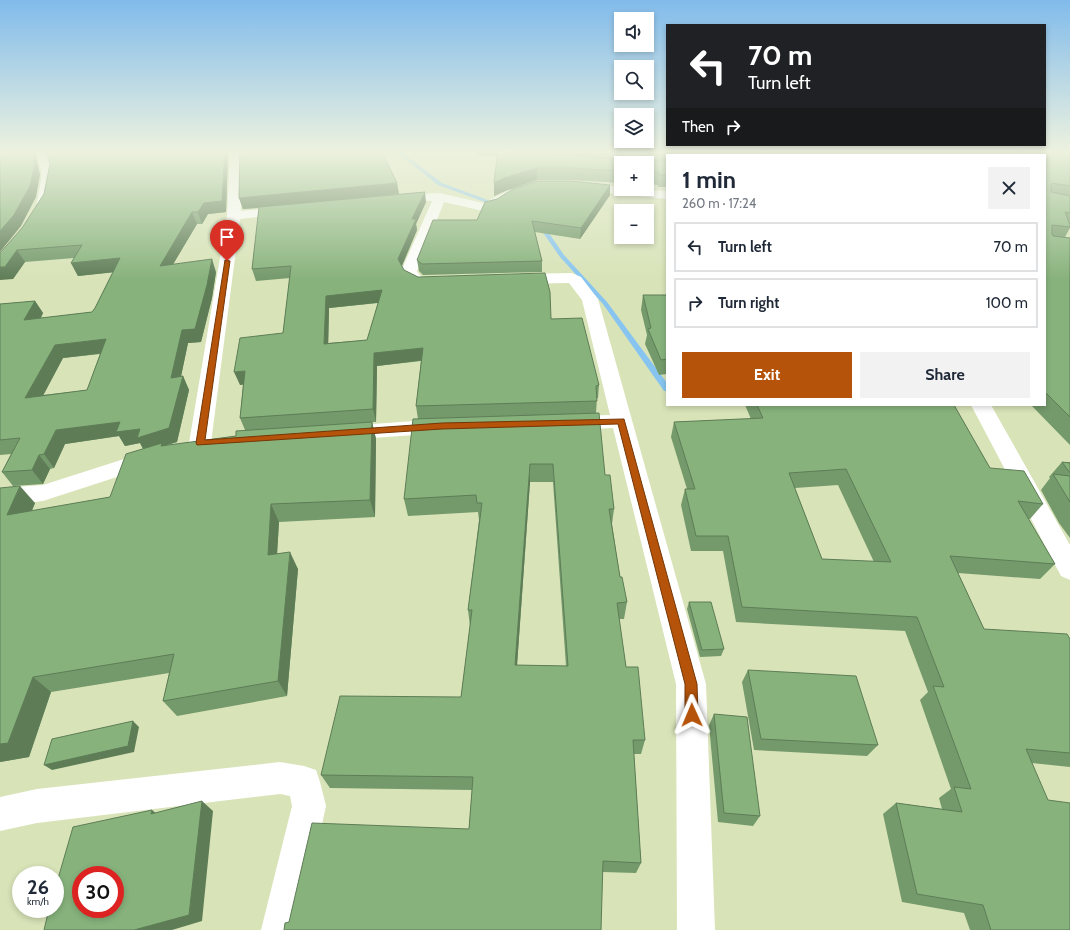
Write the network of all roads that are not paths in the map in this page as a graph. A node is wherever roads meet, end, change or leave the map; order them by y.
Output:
1 (45, 193) edge
2 (235, 193) edge
3 (513, 193) edge
4 (650, 193) edge
5 (666, 195) edge
6 (440, 197) junction
7 (412, 198) edge
8 (304, 209) edge
9 (39, 211) edge
10 (234, 216) junction
11 (498, 280) edge
12 (451, 281) edge
13 (982, 406) edge
14 (621, 421) junction
15 (551, 423) edge
16 (457, 426) edge
17 (325, 434) edge
18 (0, 497) edge
19 (1070, 569) edge
20 (0, 814) edge
21 (280, 930) edge
22 (696, 930) edge

1 - 9 street
2 - 10 street
3 - 6 street
4 - 5 street
6 - 7 street
6 - 12 street
8 - 10 street
10 - 18 street
11 - 14 street
13 - 19 street
14 - 15 street
14 - 22 street
16 - 17 street
20 - 21 street

